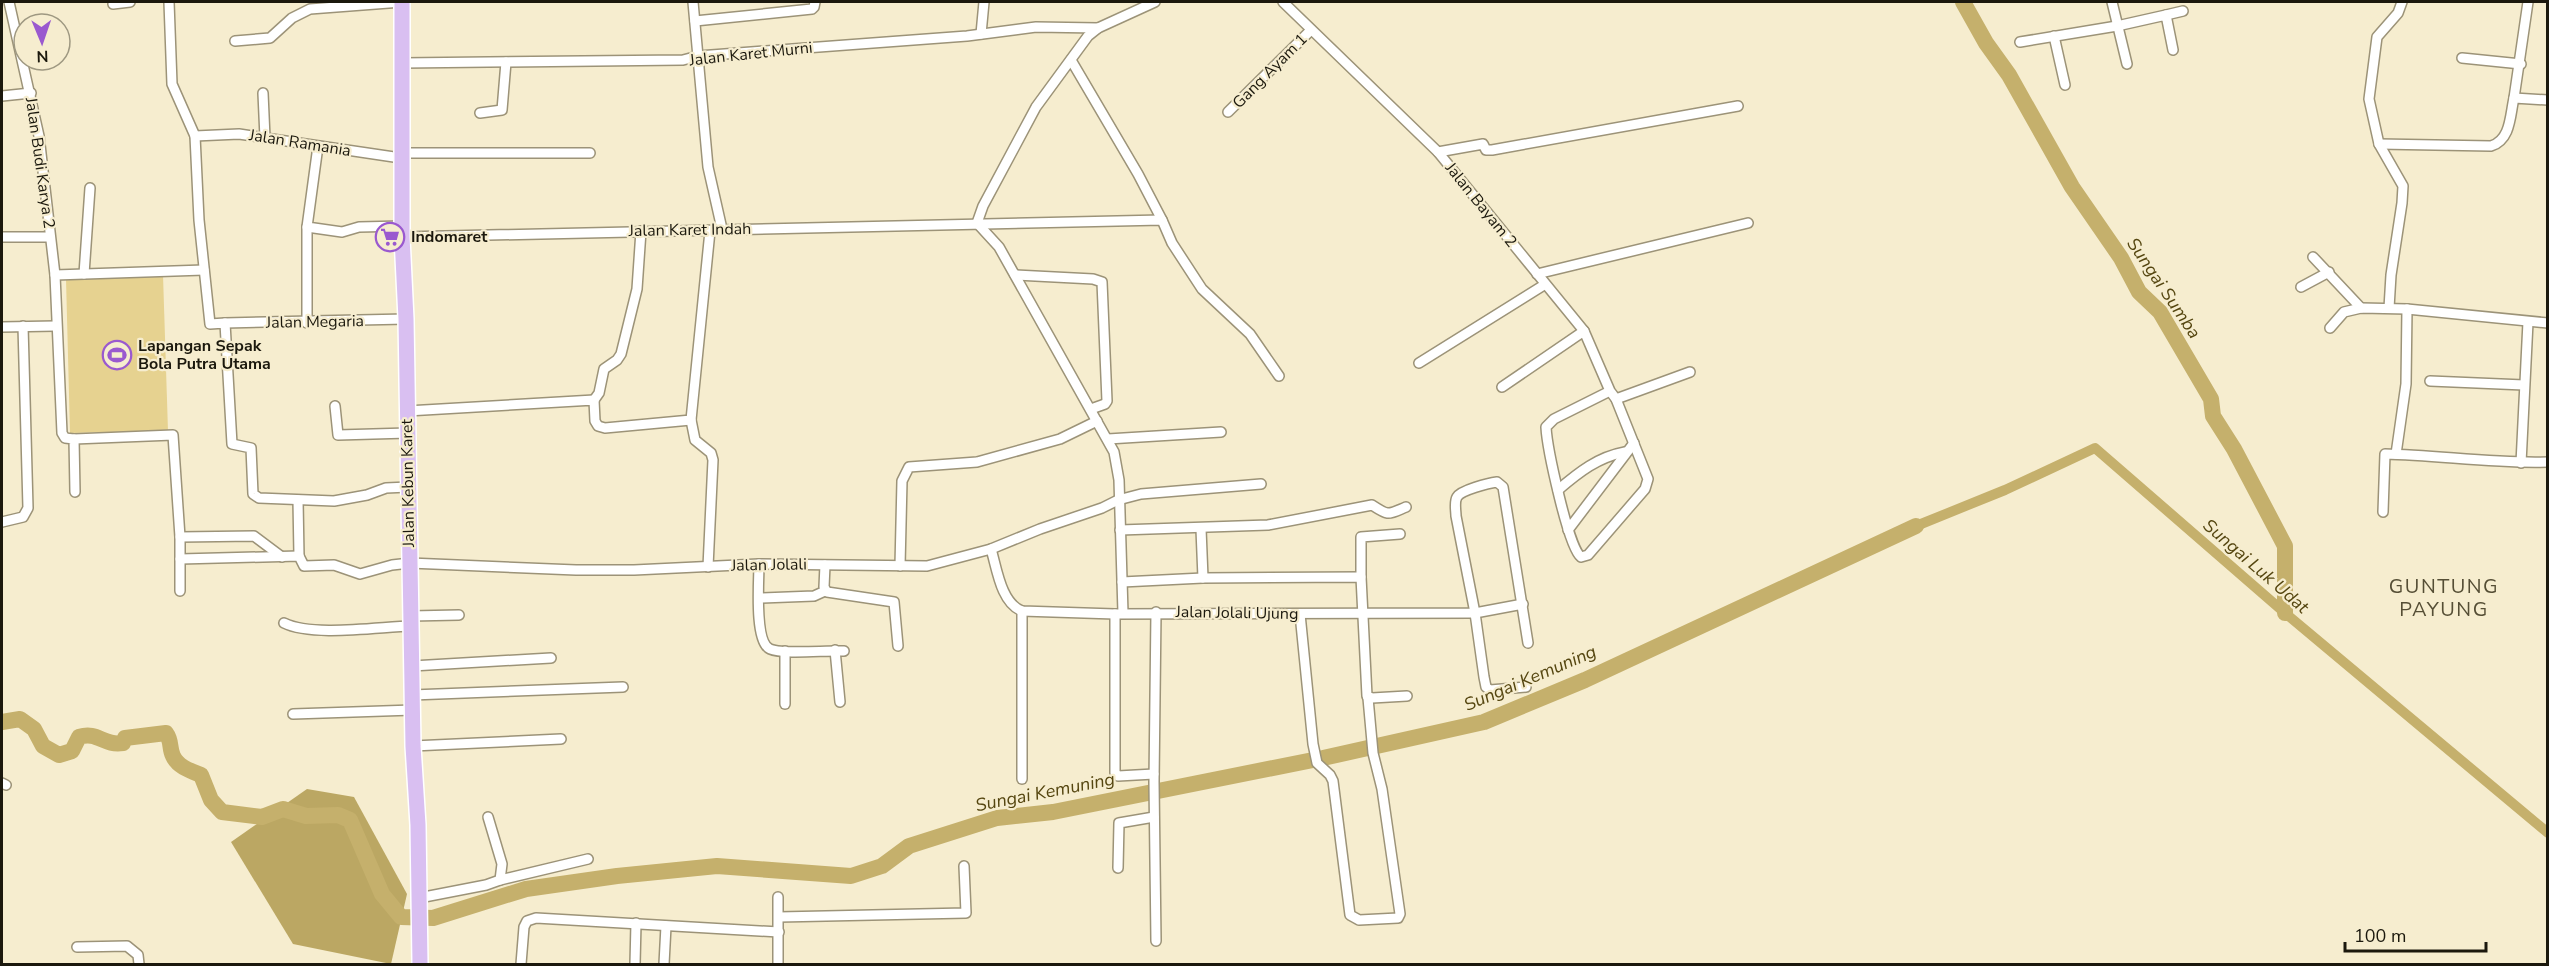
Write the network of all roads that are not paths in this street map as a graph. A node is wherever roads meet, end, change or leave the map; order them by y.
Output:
1 (9, 2) edge
2 (130, 2) edge
3 (169, 2) edge
4 (402, 2) edge
5 (693, 2) edge
6 (814, 2) edge
7 (984, 2) edge
8 (1155, 2) edge
9 (1283, 2) edge
10 (2112, 2) edge
11 (2402, 2) edge
12 (2528, 2) edge
13 (113, 4) dead end
14 (2183, 11) dead end
15 (2166, 15) junction
16 (695, 21) junction
17 (2117, 26) junction
18 (1098, 28) junction
19 (1311, 30) junction
20 (981, 34) junction
21 (2054, 36) junction
22 (235, 41) dead end
23 (2020, 42) dead end
24 (2173, 50) dead end
25 (698, 56) junction
26 (2462, 58) dead end
27 (1071, 60) junction
28 (506, 62) junction
29 (403, 63) junction
30 (2127, 64) dead end
31 (2521, 64) junction
32 (2065, 85) dead end
33 (31, 93) junction
34 (263, 93) dead end
35 (2, 96) edge
36 (2514, 98) junction
37 (2547, 100) edge
38 (1738, 106) dead end
39 (1228, 112) dead end
40 (480, 113) dead end
41 (195, 136) junction
42 (265, 138) junction
43 (2379, 144) junction
44 (318, 146) junction
45 (1438, 152) junction
46 (404, 153) junction
47 (590, 153) dead end
48 (90, 188) dead end
49 (1162, 220) junction
50 (977, 223) junction
51 (1748, 223) dead end
52 (307, 227) junction
53 (722, 229) junction
54 (402, 231) junction
55 (642, 231) junction
56 (710, 231) junction
57 (2, 237) edge
58 (50, 237) junction
59 (2313, 257) dead end
60 (204, 270) junction
61 (2329, 272) junction
62 (55, 274) junction
63 (84, 274) junction
64 (1537, 274) junction
65 (1015, 275) junction
66 (1544, 285) junction
67 (2301, 287) dead end
68 (2361, 308) junction
69 (2389, 308) junction
70 (2407, 309) junction
71 (406, 319) junction
72 (2528, 322) junction
73 (225, 323) junction
74 (307, 323) junction
75 (2547, 323) edge
76 (56, 326) junction
77 (2, 327) edge
78 (23, 327) junction
79 (2330, 328) dead end
80 (1584, 331) junction
81 (1419, 363) dead end
82 (1690, 372) dead end
83 (1279, 376) dead end
84 (2430, 381) dead end
85 (2524, 385) junction
86 (1502, 387) dead end
87 (1612, 395) junction
88 (594, 400) junction
89 (335, 406) dead end
90 (1091, 409) junction
91 (407, 411) junction
92 (691, 420) junction
93 (1097, 421) junction
94 (1221, 432) dead end
95 (408, 433) junction
96 (74, 439) junction
97 (1108, 439) junction
98 (1634, 443) junction
99 (1625, 452) junction
100 (2396, 454) junction
101 (2547, 462) edge
102 (2521, 463) junction
103 (1261, 484) dead end
104 (408, 487) junction
105 (1558, 490) junction
106 (75, 492) dead end
107 (298, 500) junction
108 (1118, 500) junction
109 (1406, 507) dead end
110 (2383, 512) dead end
111 (2, 522) edge
112 (1201, 529) junction
113 (1120, 530) junction
114 (1568, 530) junction
115 (1400, 534) dead end
116 (180, 537) junction
117 (991, 549) junction
118 (299, 556) junction
119 (282, 557) junction
120 (180, 559) junction
121 (410, 563) junction
122 (759, 564) junction
123 (825, 565) junction
124 (900, 566) junction
125 (708, 567) junction
126 (1361, 577) junction
127 (1203, 578) junction
128 (1122, 582) junction
129 (180, 591) dead end
130 (825, 591) junction
131 (759, 598) junction
132 (1523, 604) junction
133 (1022, 611) junction
134 (1156, 612) junction
135 (1364, 612) junction
136 (1119, 613) junction
137 (1474, 613) junction
138 (1300, 614) junction
139 (459, 615) dead end
140 (411, 621) junction
141 (284, 623) dead end
142 (1528, 643) dead end
143 (898, 646) dead end
144 (785, 651) junction
145 (551, 658) dead end
146 (412, 666) junction
147 (623, 687) dead end
148 (1526, 687) dead end
149 (1407, 696) dead end
150 (1368, 698) junction
151 (413, 702) junction
152 (840, 702) dead end
153 (785, 704) dead end
154 (293, 714) dead end
155 (561, 739) dead end
156 (413, 746) junction
157 (1022, 778) dead end
158 (1154, 778) junction
159 (488, 817) dead end
160 (1154, 817) junction
161 (588, 859) dead end
162 (964, 866) dead end
163 (1118, 868) dead end
164 (500, 880) junction
165 (778, 897) dead end
166 (420, 903) junction
167 (779, 917) junction
168 (636, 923) junction
169 (666, 926) junction
170 (779, 932) junction
171 (1156, 941) dead end
172 (77, 947) dead end
173 (138, 964) edge
174 (420, 964) edge
175 (521, 964) edge
176 (635, 964) edge
177 (664, 964) edge
178 (778, 964) edge

1 - 33 street, Jalan Budi Karya 2
2 - 13 street
3 - 41 street
4 - 22 street
4 - 29 main road, Jalan Kebun Karet
5 - 16 street
6 - 16 street
7 - 20 street
8 - 18 street
9 - 19 street, Jalan Bayam 2
10 - 17 street
11 - 43 street
12 - 31 street
14 - 15 street
15 - 17 street
15 - 24 street
16 - 25 street
17 - 21 street
17 - 30 street
18 - 20 street, Jalan Karet Murni
18 - 27 street
19 - 39 street, Gang Ayam 1
19 - 45 street, Jalan Bayam 2
20 - 25 street, Jalan Karet Murni
21 - 23 street
21 - 32 street
25 - 28 street, Jalan Karet Murni
25 - 53 street
26 - 31 street
27 - 49 street
27 - 50 street
28 - 29 street, Jalan Karet Murni
28 - 40 street
29 - 46 main road, Jalan Kebun Karet
31 - 36 street
33 - 35 street
33 - 58 street, Jalan Budi Karya 2
34 - 42 street
36 - 37 street
36 - 43 street
38 - 45 street
41 - 42 street, Jalan Ramania
41 - 60 street
42 - 44 street, Jalan Ramania
43 - 69 street
44 - 46 street, Jalan Ramania
44 - 52 street
45 - 64 street, Jalan Bayam 2
46 - 47 street, Jalan Ramania
46 - 54 main road, Jalan Kebun Karet
48 - 63 street
49 - 50 street, Jalan Karet Indah
49 - 83 street
50 - 53 street, Jalan Karet Indah
50 - 65 street
51 - 64 street
52 - 54 street, Jalan Karet Indah
52 - 74 street
53 - 56 street, Jalan Karet Indah
54 - 55 street, Jalan Karet Indah
54 - 71 main road, Jalan Kebun Karet
55 - 56 street, Jalan Karet Indah
55 - 88 street
56 - 92 street
57 - 58 street
58 - 62 street, Jalan Budi Karya 2
59 - 61 street
60 - 63 street
60 - 73 street
61 - 67 street
61 - 68 street
62 - 63 street
62 - 76 street, Jalan Budi Karya 2
64 - 66 street, Jalan Bayam 2
65 - 90 street
65 - 90 street
66 - 80 street, Jalan Bayam 2
66 - 81 street
68 - 69 street
68 - 79 street
69 - 70 street
70 - 72 street
70 - 100 street
71 - 74 street, Jalan Megaria
71 - 91 main road, Jalan Kebun Karet
72 - 75 street
72 - 85 street
73 - 74 street, Jalan Megaria
73 - 107 street
76 - 78 street
76 - 96 street, Jalan Budi Karya 2
77 - 78 street
78 - 111 street
80 - 86 street
80 - 87 street, Jalan Bayam 2
82 - 87 street
84 - 85 street
85 - 102 street
87 - 98 street, Jalan Bayam 2
87 - 105 street
88 - 91 street
88 - 92 street
89 - 95 street
90 - 93 street
91 - 95 main road, Jalan Kebun Karet
92 - 125 street
93 - 97 street
93 - 124 street
94 - 97 street
95 - 104 main road, Jalan Kebun Karet
96 - 106 street
96 - 116 street
97 - 108 street
98 - 99 street
98 - 114 street, Jalan Bayam 2
99 - 105 street
99 - 114 street
100 - 102 street
100 - 110 street
101 - 102 street
103 - 108 street, Jalan Jolali
104 - 107 street
104 - 121 main road, Jalan Kebun Karet
105 - 114 street
107 - 118 street
108 - 113 street
108 - 117 street, Jalan Jolali
109 - 112 street
112 - 113 street
112 - 127 street
113 - 128 street
115 - 126 street
116 - 119 street
116 - 120 street
117 - 124 street, Jalan Jolali
117 - 133 street
118 - 119 street
118 - 121 street, Jalan Jolali
119 - 120 street
120 - 129 street
121 - 125 street, Jalan Jolali
121 - 140 main road, Jalan Kebun Karet
122 - 123 street, Jalan Jolali
122 - 125 street, Jalan Jolali
122 - 131 street
123 - 124 street, Jalan Jolali
123 - 130 street
126 - 127 street
126 - 135 street
127 - 128 street
128 - 136 street
130 - 131 street
130 - 143 street
131 - 144 street
132 - 137 street, Jalan Jolali Ujung
132 - 137 street
132 - 142 street
133 - 136 street, Jalan Jolali Ujung
133 - 157 street
134 - 136 street, Jalan Jolali Ujung
134 - 138 street, Jalan Jolali Ujung
134 - 158 street
135 - 137 street, Jalan Jolali Ujung
135 - 138 street, Jalan Jolali Ujung
135 - 150 street
136 - 158 street
137 - 148 street
138 - 150 street
139 - 140 street
140 - 141 street
140 - 146 main road, Jalan Kebun Karet
144 - 152 street
144 - 153 street
145 - 146 street
146 - 151 main road, Jalan Kebun Karet
147 - 151 street
149 - 150 street
151 - 154 street
151 - 156 main road, Jalan Kebun Karet
155 - 156 street
156 - 166 main road, Jalan Kebun Karet
158 - 160 street
159 - 164 street
160 - 163 street
160 - 171 street
161 - 164 street
162 - 167 street
164 - 166 street
165 - 167 street
166 - 174 main road, Jalan Kebun Karet
167 - 170 street
168 - 169 street
168 - 175 street
168 - 176 street
169 - 170 street
169 - 177 street
170 - 178 street
172 - 173 street

